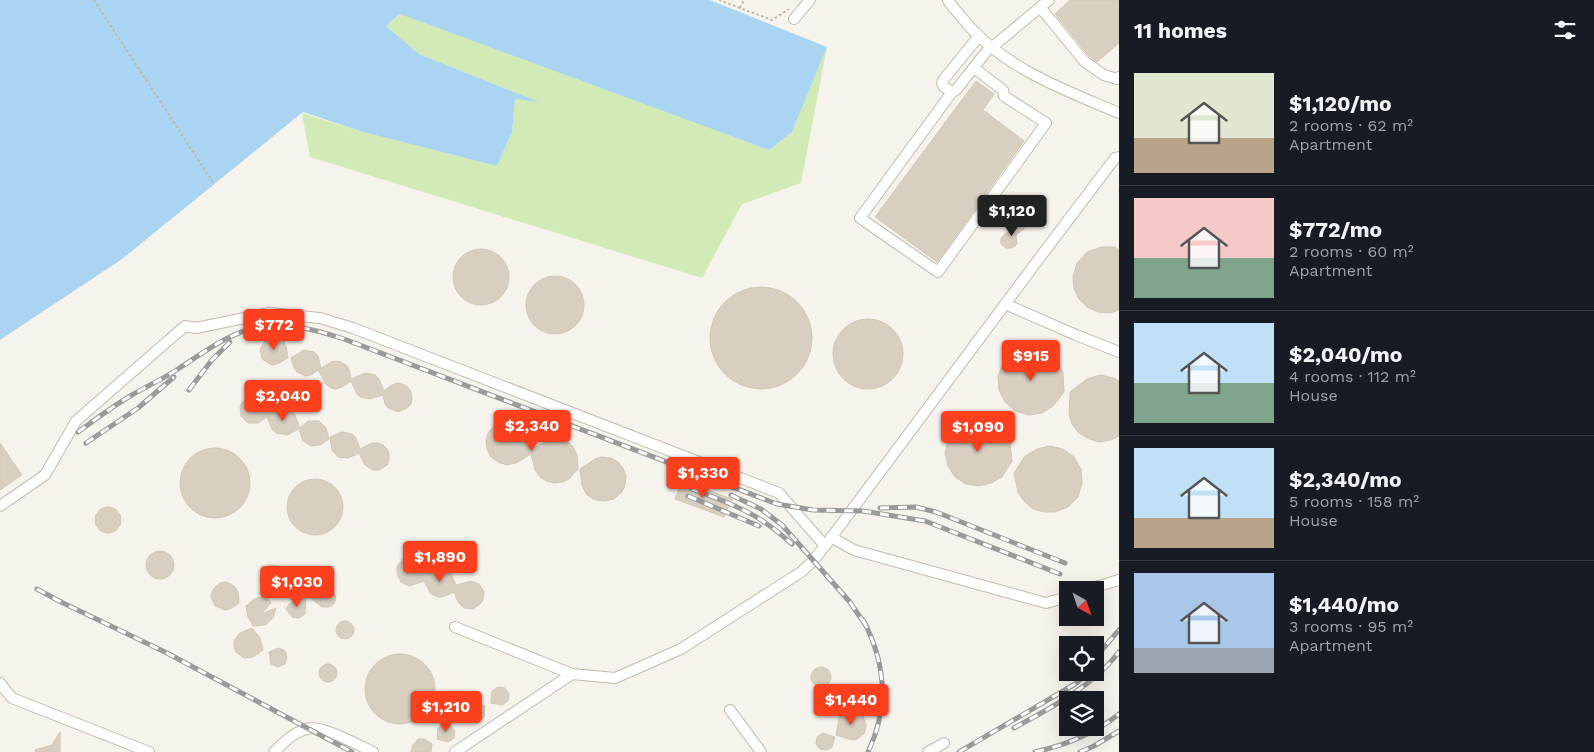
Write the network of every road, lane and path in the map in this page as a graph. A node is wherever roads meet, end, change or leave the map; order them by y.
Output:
1 (94, 0) edge
2 (719, 0) edge
3 (744, 0) edge
4 (810, 0) edge
5 (948, 0) edge
6 (1044, 3) edge
7 (740, 8) junction
8 (797, 16) joint
9 (979, 36) junction
10 (991, 48) junction
11 (974, 68) junction
12 (1119, 77) edge
13 (952, 92) junction
14 (1119, 113) edge
15 (1119, 158) edge
16 (214, 184) dead end
17 (1005, 304) junction
18 (1119, 352) edge
19 (0, 506) edge
20 (831, 537) junction
21 (825, 546) junction
22 (1119, 580) edge
23 (1104, 584) edge
24 (1059, 599) edge
25 (455, 627) dead end
26 (572, 674) junction
27 (0, 682) edge
28 (730, 710) dead end
29 (944, 743) dead end
30 (149, 752) edge
31 (274, 752) edge
32 (373, 752) edge
33 (455, 752) edge
34 (761, 752) edge
35 (928, 752) edge

1 - 16 path
2 - 7 path
3 - 7 path
4 - 8 street
5 - 9 street
6 - 10 street
6 - 12 street
7 - 8 path
9 - 10 street
9 - 13 street
10 - 11 street
10 - 14 street
11 - 13 street
11 - 13 street
15 - 17 street
17 - 18 street
17 - 20 street
19 - 21 street
20 - 21 street
20 - 24 street
21 - 26 street
22 - 23 street
25 - 26 street
26 - 33 street
27 - 30 street
28 - 34 street
29 - 35 street
31 - 32 street

